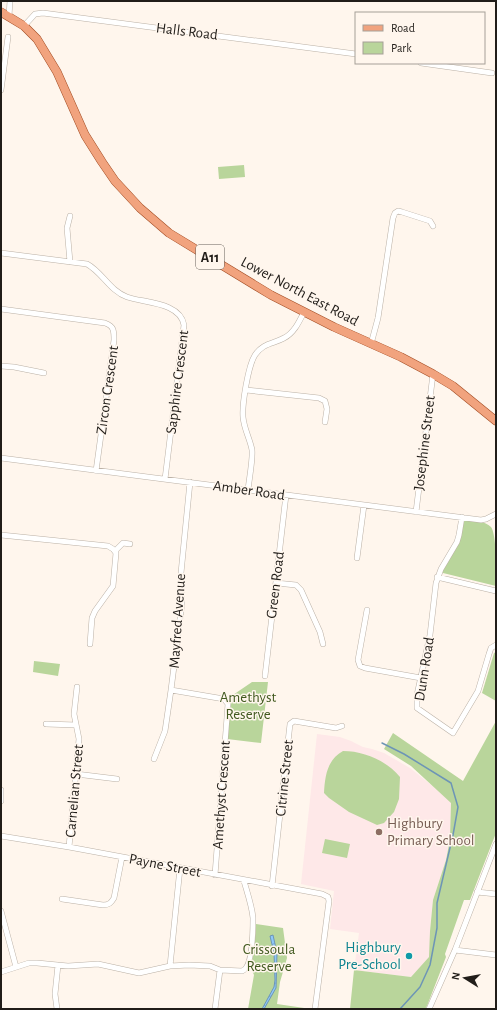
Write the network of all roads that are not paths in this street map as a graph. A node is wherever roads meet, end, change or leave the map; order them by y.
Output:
1 (10, 1) edge
2 (1, 12) edge
3 (9, 16) junction
4 (24, 26) junction
5 (8, 37) dead end
6 (355, 54) edge
7 (428, 64) edge
8 (492, 73) dead end
9 (1, 90) edge
10 (70, 216) dead end
11 (433, 226) dead end
12 (1, 253) edge
13 (70, 262) junction
14 (1, 308) edge
15 (304, 312) junction
16 (371, 344) junction
17 (1, 366) edge
18 (44, 374) dead end
19 (433, 374) junction
20 (246, 390) junction
21 (496, 421) edge
22 (325, 422) dead end
23 (1, 458) edge
24 (96, 471) junction
25 (165, 479) junction
26 (190, 482) junction
27 (248, 490) junction
28 (286, 495) junction
29 (364, 505) junction
30 (416, 512) junction
31 (496, 514) edge
32 (462, 517) junction
33 (1, 535) edge
34 (130, 544) dead end
35 (115, 551) junction
36 (357, 558) dead end
37 (437, 577) junction
38 (276, 583) junction
39 (496, 591) edge
40 (367, 610) dead end
41 (90, 644) dead end
42 (323, 644) dead end
43 (496, 645) edge
44 (265, 676) dead end
45 (421, 678) junction
46 (77, 687) dead end
47 (171, 690) junction
48 (46, 724) dead end
49 (76, 725) junction
50 (342, 726) dead end
51 (154, 758) dead end
52 (76, 774) junction
53 (117, 780) dead end
54 (1, 790) edge
55 (1, 801) edge
56 (1, 836) edge
57 (496, 844) edge
58 (69, 847) junction
59 (122, 857) junction
60 (180, 868) junction
61 (215, 875) junction
62 (244, 881) junction
63 (272, 886) junction
64 (477, 892) junction
65 (496, 894) edge
66 (62, 899) dead end
67 (1, 911) edge
68 (455, 950) junction
69 (496, 955) edge
70 (58, 965) junction
71 (170, 966) junction
72 (16, 967) junction
73 (220, 970) junction
74 (1, 972) edge
75 (57, 1009) edge
76 (215, 1009) edge
77 (315, 1009) edge
78 (431, 1009) edge

1 - 3 street
2 - 3 main road, Lower North East Road / A11
3 - 4 main road, Lower North East Road / A11
4 - 6 street, Halls Road
4 - 15 main road, Lower North East Road / A11
5 - 9 street
7 - 8 street
10 - 13 street
11 - 16 street
12 - 13 street, Sapphire Crescent
13 - 25 street, Sapphire Crescent
14 - 24 street, Zircon Crescent
15 - 16 main road, Lower North East Road / A11
15 - 20 street
16 - 19 main road, Lower North East Road / A11
17 - 18 street
19 - 21 main road, Lower North East Road / A11
19 - 30 street, Josephine Street
20 - 22 street
20 - 27 street
23 - 24 street, Amber Road
24 - 25 street, Amber Road
25 - 26 street, Amber Road
26 - 27 street, Amber Road
26 - 47 street, Mayfred Avenue
27 - 28 street, Amber Road
28 - 29 street, Amber Road
28 - 38 street, Green Road
29 - 30 street, Amber Road
29 - 36 street
30 - 32 street, Amber Road
31 - 32 street, Amber Road
32 - 37 street, Dunn Road
33 - 35 street
34 - 35 street
35 - 41 street
37 - 39 street
37 - 45 street, Dunn Road
38 - 42 street
38 - 44 street, Green Road
40 - 45 street
43 - 45 street, Dunn Road
46 - 49 street, Carnelian Street
47 - 51 street, Mayfred Avenue
47 - 61 street, Amethyst Crescent
48 - 49 street
49 - 52 street, Carnelian Street
50 - 63 street, Citrine Street
52 - 53 street
52 - 58 street, Carnelian Street
54 - 55 street
56 - 58 street, Payne Street
57 - 64 street
58 - 59 street, Payne Street
59 - 60 street, Payne Street
59 - 66 street
60 - 61 street, Payne Street
60 - 71 street
61 - 62 street, Payne Street
62 - 63 street, Payne Street
62 - 73 street
63 - 77 street, Payne Street
64 - 65 street
64 - 68 street
67 - 72 street
68 - 69 street
68 - 78 street
70 - 71 street
70 - 72 street
70 - 75 street
71 - 73 street
72 - 74 street
73 - 76 street

